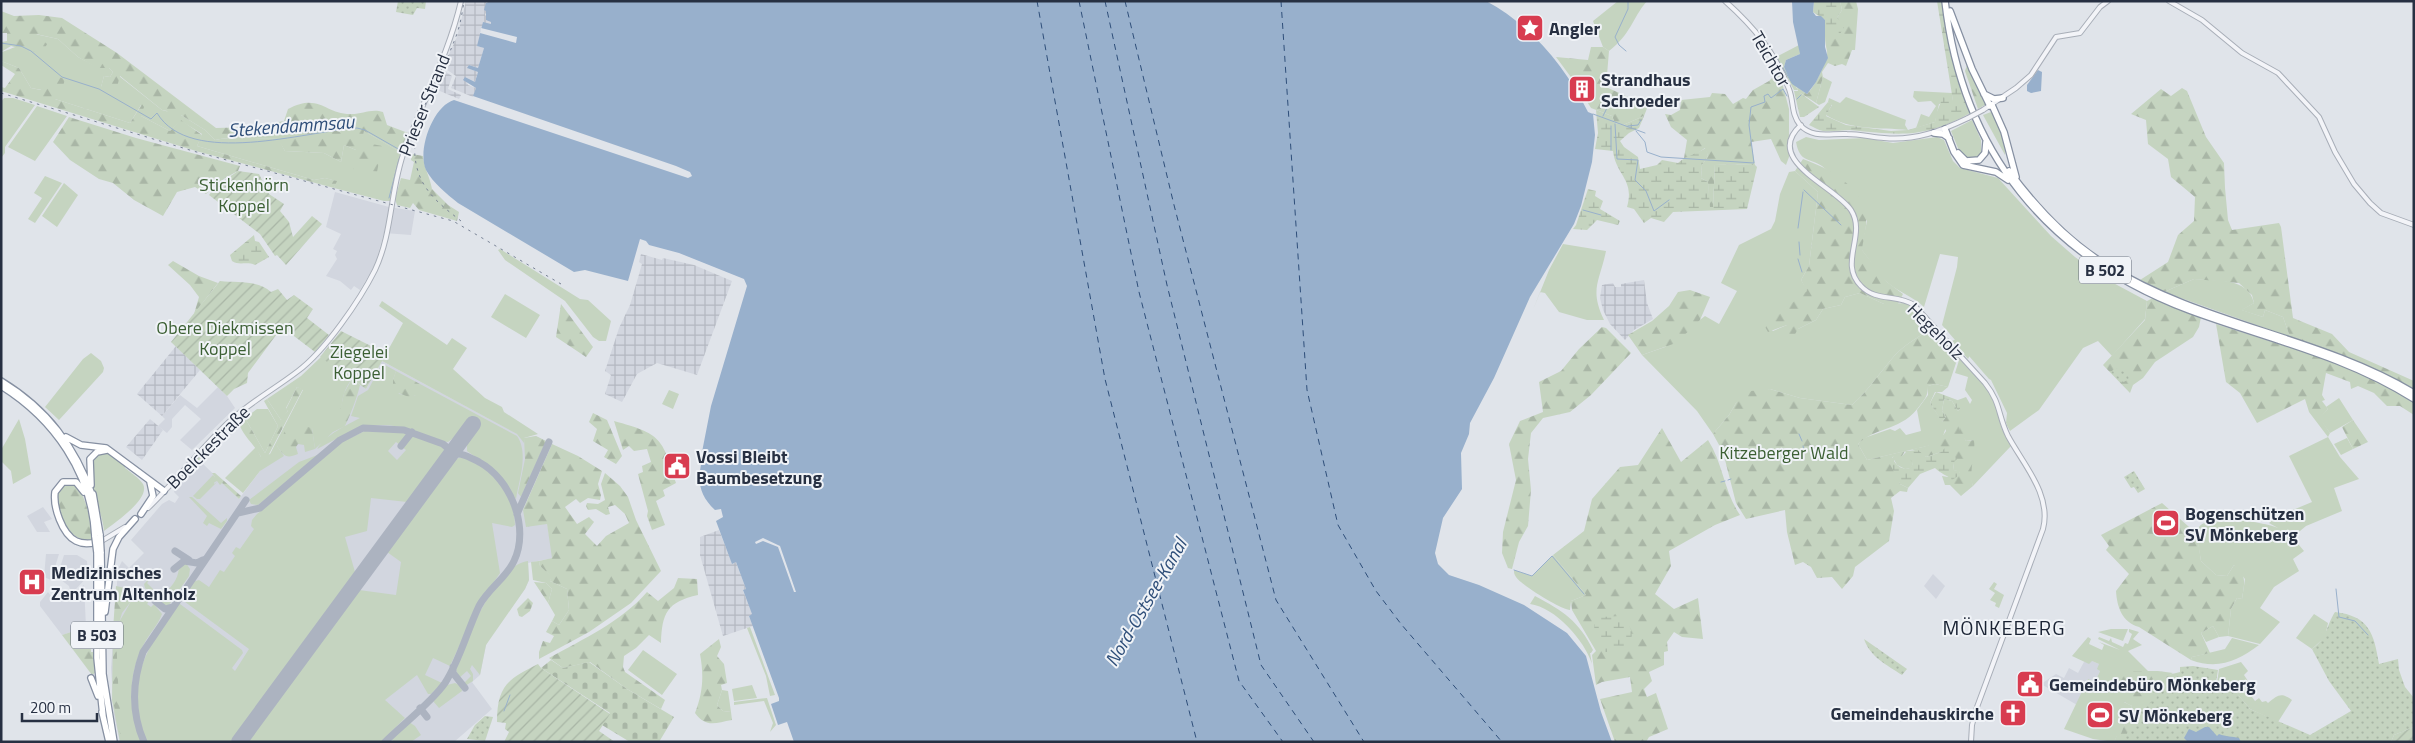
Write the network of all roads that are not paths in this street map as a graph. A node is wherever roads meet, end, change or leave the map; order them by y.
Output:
1 (461, 1) edge
2 (1725, 1) edge
3 (1947, 1) edge
4 (2108, 1) edge
5 (2169, 1) edge
6 (1950, 11) junction
7 (1984, 93) junction
8 (2003, 98) junction
9 (1991, 106) junction
10 (1801, 125) junction
11 (1946, 128) junction
12 (1934, 133) junction
13 (1949, 138) junction
14 (1985, 138) junction
15 (2014, 185) junction
16 (2021, 188) junction
17 (2414, 225) edge
18 (2222, 320) junction
19 (317, 354) joint
20 (1, 381) edge
21 (1, 386) edge
22 (2414, 393) edge
23 (2414, 399) edge
24 (60, 432) junction
25 (114, 452) junction
26 (150, 480) junction
27 (164, 491) junction
28 (91, 498) junction
29 (141, 514) junction
30 (135, 519) junction
31 (100, 542) joint
32 (99, 553) junction
33 (102, 646) junction
34 (91, 678) dead end
35 (103, 716) junction
36 (109, 742) edge
37 (114, 742) edge
38 (1971, 742) edge

1 - 19 street, Prieser Strand
2 - 10 street, Teichtor
3 - 6 highway, B 502
3 - 14 highway, B 502
4 - 8 street
5 - 17 street
6 - 7 highway, B 502
6 - 16 highway, B 502
7 - 8 highway
7 - 9 highway, B 502
8 - 9 street
9 - 11 street, bridge
9 - 16 highway, B 502
10 - 12 street
10 - 38 street, Hegeholz
11 - 12 street
11 - 13 highway, B 502
11 - 14 highway
12 - 13 highway
13 - 15 highway, B 502
14 - 15 highway, B 502
15 - 18 highway, B 502
16 - 18 highway, B 502
18 - 22 highway, B 502
18 - 23 highway, B 502
19 - 27 street, Boelckestraße
20 - 24 highway, B 503
21 - 28 highway, B 503
24 - 25 highway, B 503
24 - 28 highway, B 503
25 - 26 highway
25 - 28 highway
26 - 27 highway
26 - 29 highway
27 - 29 street, Boelckestraße
28 - 31 highway, B 503
28 - 32 highway, B 503, bridge
29 - 30 street, Boelckestraße
30 - 31 street, Boelckestraße
30 - 33 highway
32 - 33 highway, B 503
32 - 35 highway, B 503
33 - 37 highway, B 503
34 - 35 highway
35 - 36 highway, B 503

